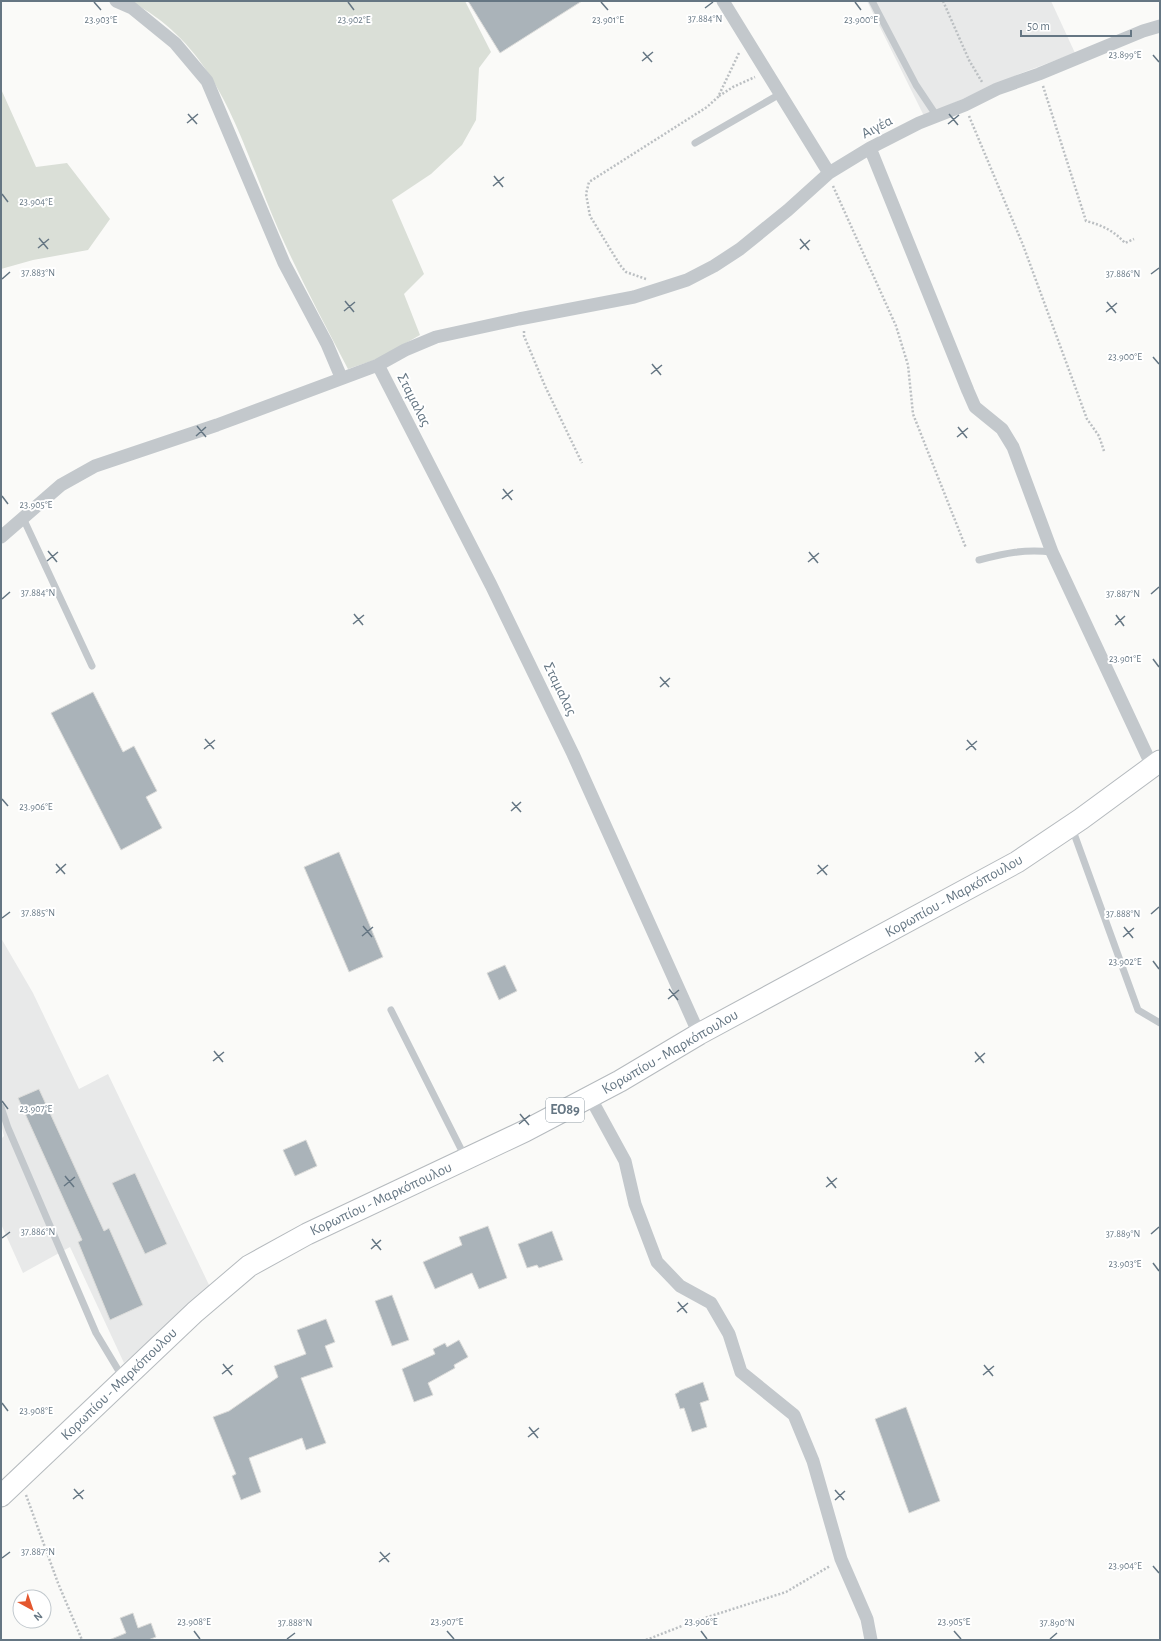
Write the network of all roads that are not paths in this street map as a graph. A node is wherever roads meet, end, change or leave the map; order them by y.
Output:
1 (116, 1) edge
2 (723, 1) edge
3 (872, 1) edge
4 (1160, 26) edge
5 (780, 94) junction
6 (936, 115) junction
7 (695, 144) dead end
8 (870, 148) junction
9 (828, 173) junction
10 (378, 365) junction
11 (341, 377) junction
12 (23, 518) junction
13 (1, 537) edge
14 (1052, 552) junction
15 (979, 560) dead end
16 (92, 666) dead end
17 (1156, 763) edge
18 (1071, 826) junction
19 (391, 1010) dead end
20 (1160, 1023) edge
21 (699, 1034) junction
22 (590, 1097) junction
23 (1, 1107) edge
24 (466, 1159) junction
25 (124, 1380) junction
26 (1, 1496) edge
27 (871, 1640) edge

1 - 11 street
2 - 5 street
3 - 6 lane
4 - 6 street, Αιγέα
5 - 7 lane
5 - 9 street
6 - 8 street, Αιγέα
8 - 9 street, Αιγέα
8 - 14 street
9 - 10 street, Αιγέα
10 - 11 street, Αιγέα
10 - 21 street, Σταμαλας
11 - 12 street, Αιγέα
12 - 13 street, Αιγέα
12 - 16 lane
14 - 15 lane
14 - 17 street
17 - 18 main road, Κορωπίου - Μαρκόπουλου / ΕΟ89
18 - 20 lane
18 - 21 main road, Κορωπίου - Μαρκόπουλου / ΕΟ89
19 - 24 lane
21 - 22 main road, Κορωπίου - Μαρκόπουλου / ΕΟ89
22 - 24 main road, Κορωπίου - Μαρκόπουλου / ΕΟ89
22 - 27 street
23 - 25 lane
24 - 25 main road, Κορωπίου - Μαρκόπουλου / ΕΟ89
25 - 26 main road, Κορωπίου - Μαρκόπουλου / ΕΟ89

